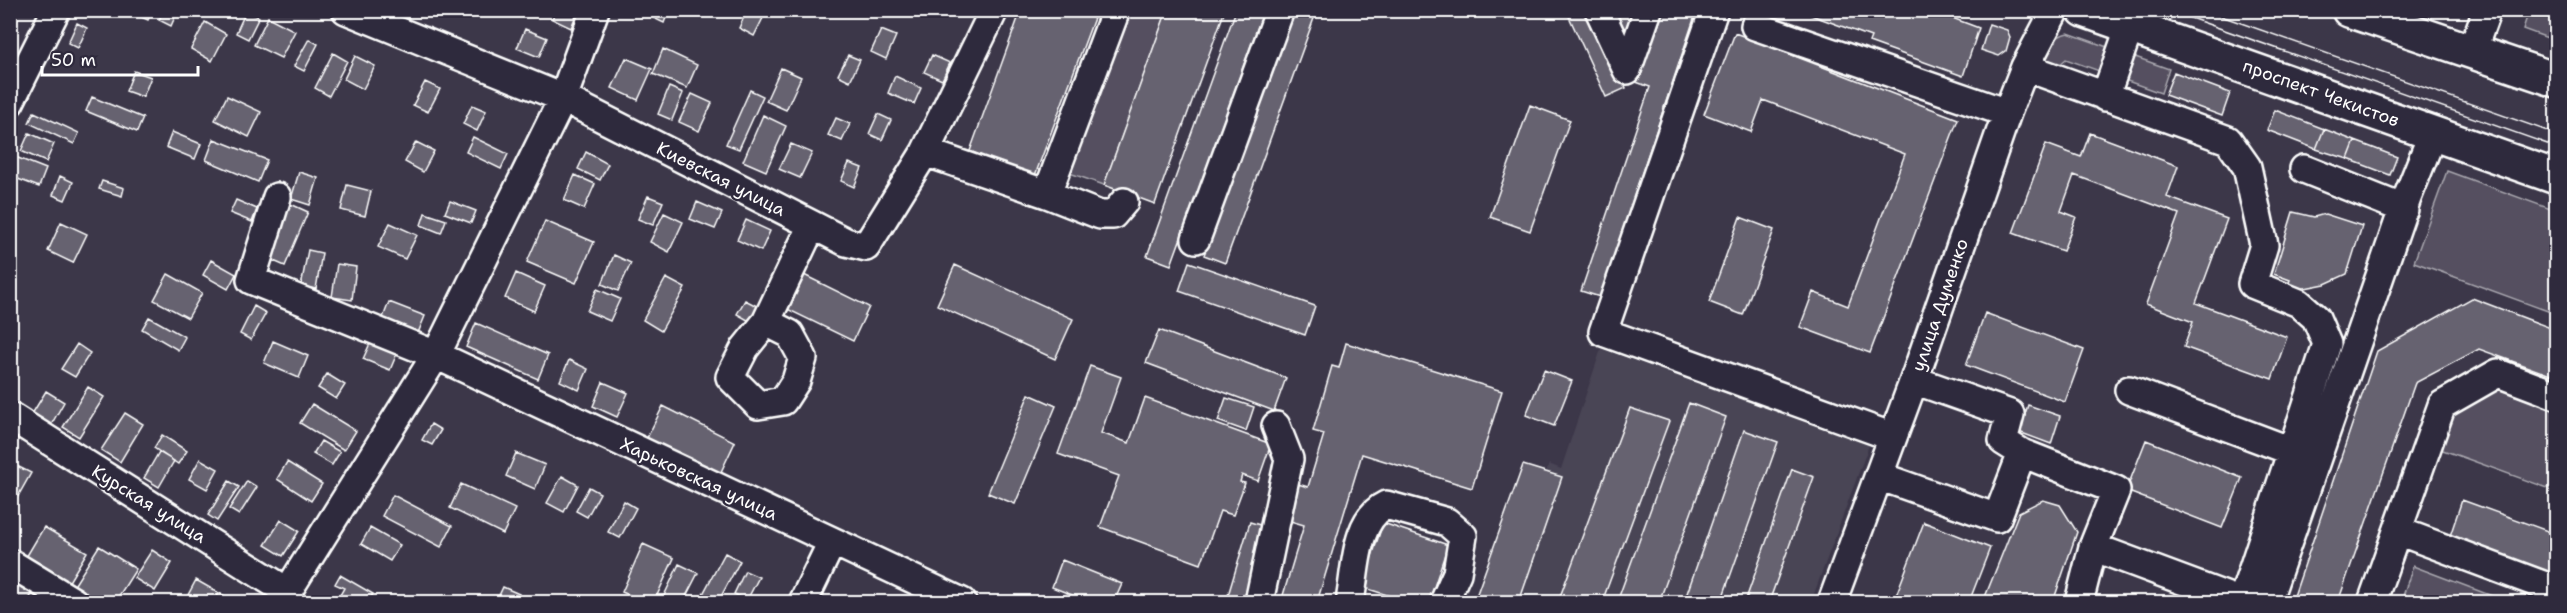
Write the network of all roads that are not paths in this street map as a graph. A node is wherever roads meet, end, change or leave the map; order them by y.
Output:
1 (56, 10) edge
2 (346, 10) edge
3 (595, 10) edge
4 (1116, 10) edge
5 (1280, 10) edge
6 (1599, 10) edge
7 (1648, 10) edge
8 (1714, 10) edge
9 (2055, 10) edge
10 (2084, 10) edge
11 (2349, 10) edge
12 (2487, 10) edge
13 (990, 19) edge
14 (1755, 26) dead end
15 (2130, 26) junction
16 (2472, 51) junction
17 (2025, 67) junction
18 (2556, 80) edge
19 (2105, 97) junction
20 (563, 98) junction
21 (10, 102) edge
22 (2007, 113) junction
23 (2433, 133) junction
24 (925, 152) junction
25 (2304, 169) dead end
26 (2556, 177) edge
27 (1047, 194) junction
28 (277, 197) dead end
29 (1124, 202) dead end
30 (2404, 208) junction
31 (812, 225) junction
32 (1196, 239) dead end
33 (766, 322) dead end
34 (436, 355) junction
35 (1914, 380) junction
36 (2129, 390) dead end
37 (2556, 395) edge
38 (10, 416) edge
39 (1276, 426) dead end
40 (1893, 437) junction
41 (2022, 453) junction
42 (2305, 457) junction
43 (1879, 476) junction
44 (2398, 531) junction
45 (832, 542) junction
46 (2093, 547) junction
47 (10, 563) edge
48 (2556, 590) edge
49 (284, 597) edge
50 (74, 603) edge
51 (803, 603) edge
52 (962, 603) edge
53 (1259, 603) edge
54 (1351, 603) edge
55 (1444, 603) edge
56 (1832, 603) edge
57 (2079, 603) edge
58 (2242, 603) edge
59 (2267, 603) edge
60 (2372, 603) edge

1 - 21 street
2 - 20 street, Киевская улица
3 - 20 street
4 - 27 street
5 - 32 street
6 - 7 street
8 - 40 street
9 - 17 street, улица Думенко
10 - 15 main road, проспект Чекистов
11 - 16 main road
12 - 16 street
13 - 24 street, Киевская улица
14 - 22 street
15 - 19 street
15 - 23 main road, проспект Чекистов
16 - 18 main road
17 - 19 street
17 - 22 street, улица Думенко
19 - 42 street
20 - 31 street, Киевская улица
20 - 34 street
22 - 35 street, улица Думенко
23 - 26 main road, проспект Чекистов
23 - 30 street
24 - 27 street
24 - 31 street, Киевская улица
25 - 30 street
27 - 29 street
28 - 34 street, Харьковская улица
30 - 42 street
31 - 33 street
34 - 45 street, Харьковская улица
34 - 49 street
35 - 40 street, улица Думенко
35 - 41 street
36 - 42 street
37 - 44 street
38 - 49 street, Курская улица
39 - 53 street
40 - 43 street, улица Думенко
41 - 43 street
41 - 46 street
42 - 58 street
42 - 59 street
43 - 56 street, улица Думенко
44 - 48 street
44 - 60 street
45 - 51 street
45 - 52 street, Харьковская улица
46 - 57 street
46 - 58 street
47 - 50 street
54 - 55 street

